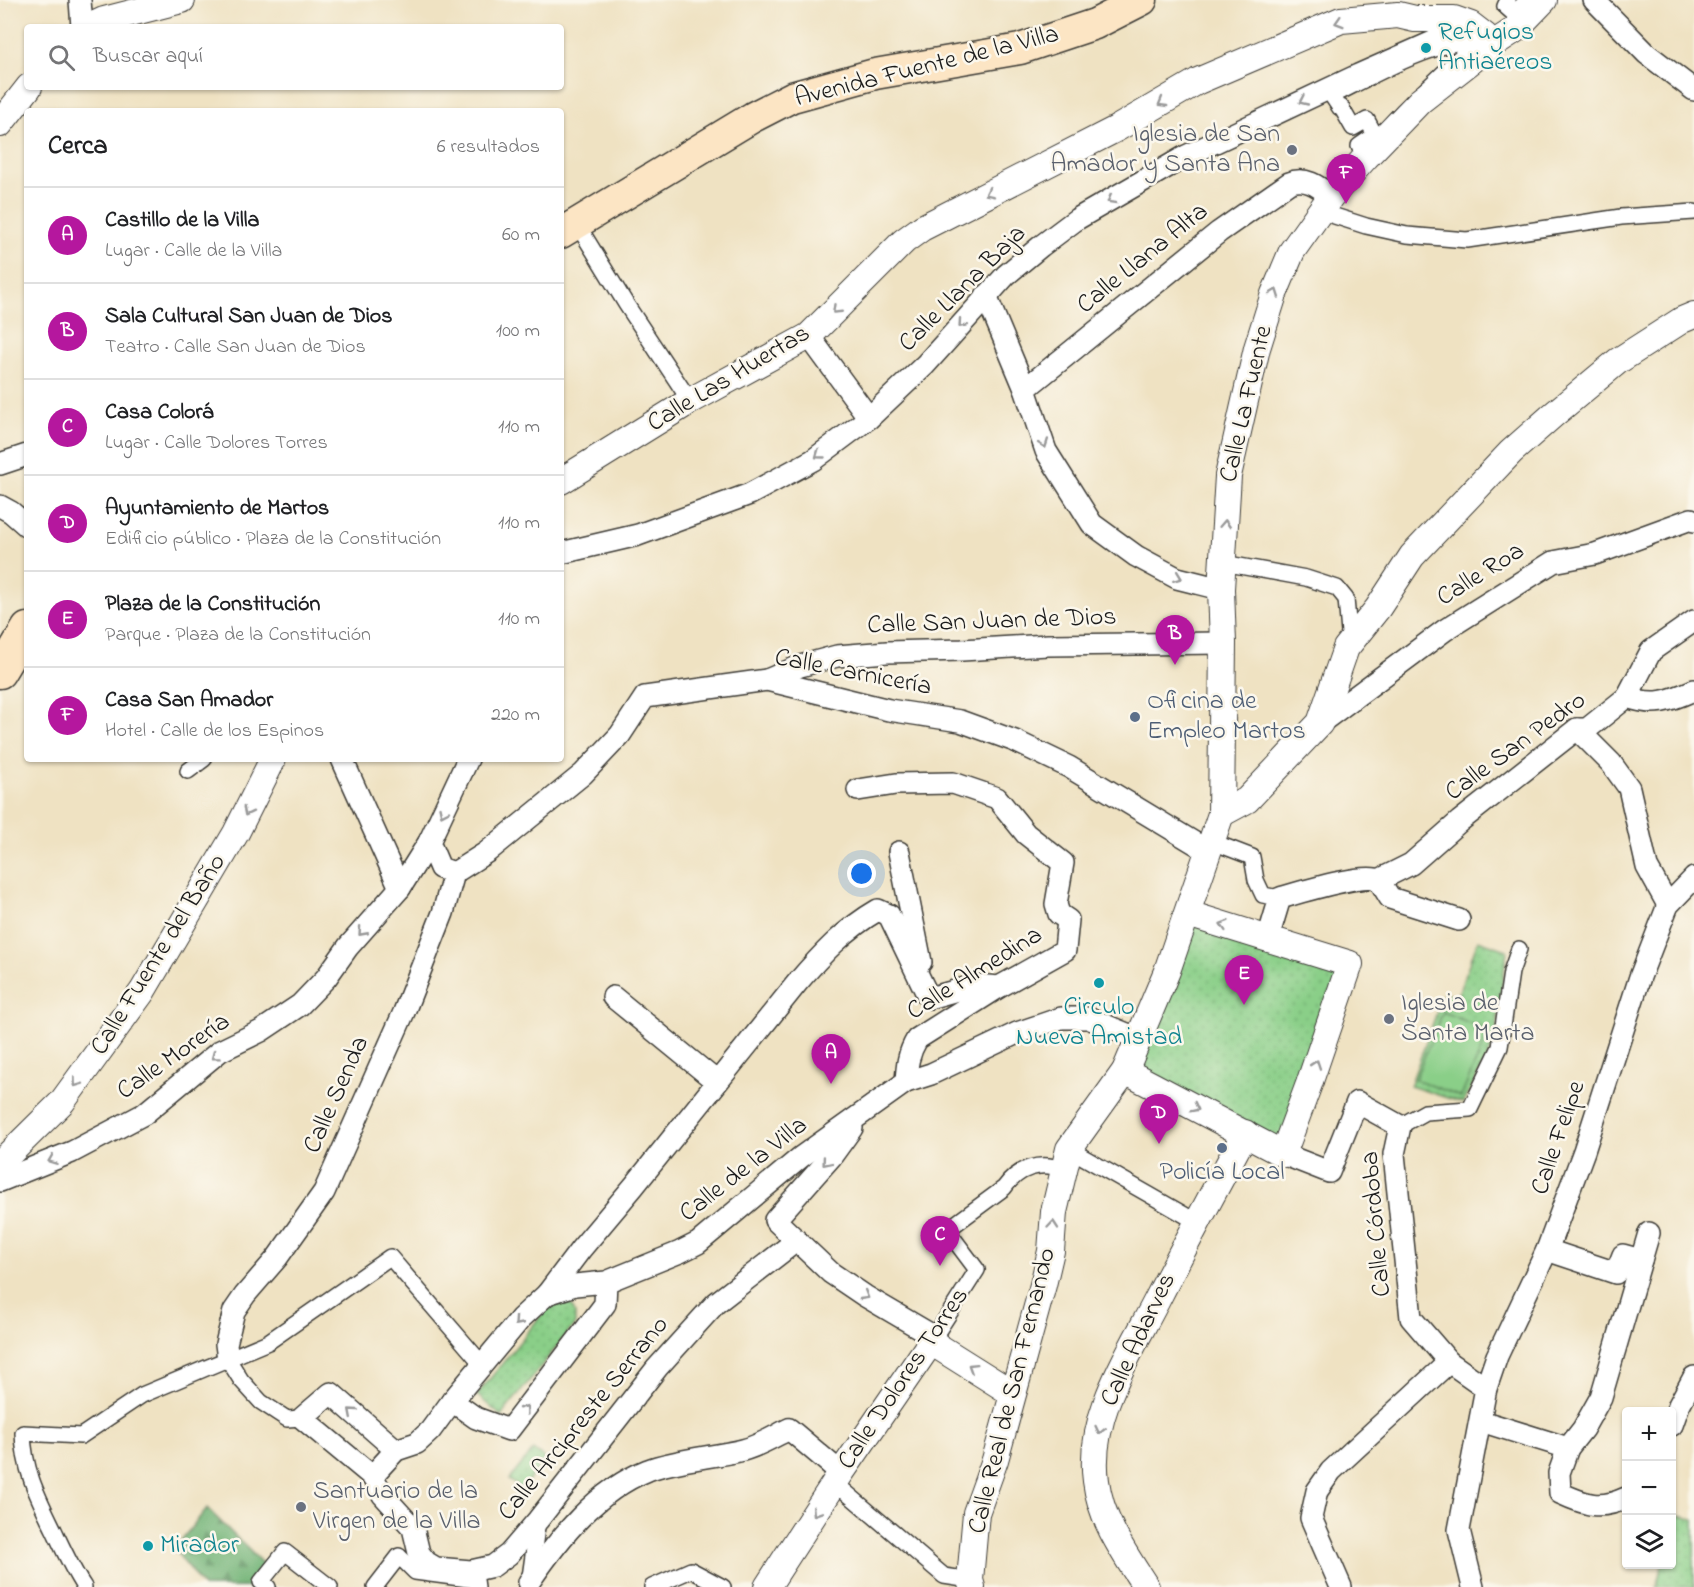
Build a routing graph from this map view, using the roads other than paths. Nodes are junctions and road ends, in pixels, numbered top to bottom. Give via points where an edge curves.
1 (80, 0) edge
2 (182, 0) edge
3 (1142, 0) edge
4 (1508, 0) edge
5 (1527, 0) edge
6 (1544, 0) edge
7 (1594, 0) edge
8 (1398, 7) edge
9 (82, 24) edge
10 (95, 24) edge
11 (1471, 25) junction
12 (1493, 44) junction
13 (27, 90) edge
14 (1694, 90) edge
15 (1332, 96) joint
16 (0, 124) edge
17 (1325, 203) junction
18 (1694, 212) edge
19 (569, 229) edge
20 (986, 296) junction
21 (1694, 315) edge
22 (809, 336) junction
23 (1025, 389) junction
24 (690, 400) junction
25 (869, 418) junction
26 (24, 457) edge
27 (0, 464) edge
28 (564, 479) edge
29 (0, 506) edge
30 (1694, 520) edge
31 (24, 523) edge
32 (569, 550) edge
33 (1223, 563) junction
34 (1221, 589) junction
35 (1694, 621) edge
36 (24, 633) edge
37 (1224, 644) junction
38 (1350, 644) junction
39 (0, 673) edge
40 (767, 680) junction
41 (1694, 690) edge
42 (1627, 697) junction
43 (1320, 723) junction
44 (1577, 729) junction
45 (200, 762) edge
46 (272, 762) edge
47 (343, 762) edge
48 (467, 762) edge
49 (188, 771) dead end
50 (858, 790) dead end
51 (1221, 814) junction
52 (429, 842) junction
53 (1210, 846) junction
54 (899, 852) dead end
55 (454, 873) junction
56 (1694, 878) edge
57 (1379, 880) junction
58 (400, 888) junction
59 (1280, 898) junction
60 (1668, 905) junction
61 (1188, 914) junction
62 (1459, 920) dead end
63 (1268, 938) junction
64 (1519, 948) dead end
65 (999, 987) junction
66 (612, 997) dead end
67 (929, 998) junction
68 (1139, 1039) junction
69 (1125, 1071) junction
70 (717, 1082) junction
71 (906, 1082) junction
72 (861, 1115) junction
73 (1400, 1126) junction
74 (1245, 1133) junction
75 (1283, 1154) junction
76 (1067, 1160) junction
77 (0, 1163) edge
78 (0, 1180) edge
79 (1197, 1222) junction
80 (1649, 1233) dead end
81 (796, 1241) junction
82 (1547, 1250) junction
83 (1641, 1260) junction
84 (606, 1282) junction
85 (547, 1294) junction
86 (933, 1339) junction
87 (228, 1359) junction
88 (1449, 1362) junction
89 (482, 1364) junction
90 (1694, 1377) edge
91 (1486, 1388) junction
92 (1012, 1393) junction
93 (452, 1401) junction
94 (1676, 1411) edge
95 (302, 1418) junction
96 (1481, 1421) junction
97 (1569, 1448) junction
98 (396, 1450) junction
99 (372, 1476) junction
100 (838, 1478) junction
101 (1622, 1499) edge
102 (538, 1520) junction
103 (971, 1584) edge
104 (529, 1585) edge
105 (84, 1587) edge
106 (268, 1587) edge
107 (330, 1587) edge
108 (375, 1587) edge
109 (477, 1587) edge
110 (652, 1587) edge
111 (723, 1587) edge
112 (767, 1587) edge
113 (1146, 1587) edge
114 (1341, 1587) edge
115 (1473, 1587) edge

1 - 9 street
2 - 10 street
3 - 19 main road, Avenida Fuente de la Villa via 1095,24 1020,49 875,74 792,97
4 - 5 street via 1505,6 1514,14
6 - 12 street, Calle La Fuente via 1516,29
7 - 14 street via 1647,54
8 - 11 street, Calle Las Huertas via 1415,19 1454,19
8 -> 22 street, Calle Las Huertas via 1341,20 1198,81 1105,135 948,213 904,241
11 - 12 street, Calle Las Huertas
11 -> 20 street, Calle Llana Baja via 1186,156 1077,219 1006,275
12 - 17 street, Calle La Fuente via 1420,101
13 - 16 street
15 - 15 street via 1447,44 1471,44 1363,155 1359,146 1375,135 1367,120 1353,128
17 - 18 street via 1366,226 1407,235 1467,240
17 - 23 street, Calle Llana Alta via 1320,187 1302,179 1289,183 1218,232
33 -> 17 street, Calle La Fuente via 1228,476 1257,348 1292,251
19 - 24 street via 626,304
20 - 23 street
20 -> 25 street, Calle Llana Baja via 926,365
21 - 38 street via 1618,362 1511,452 1412,556
22 - 24 street, Calle Las Huertas
22 - 25 street
23 -> 34 street via 1046,451 1092,524 1136,556 1177,578
24 - 28 street, Calle Las Huertas
25 -> 32 street, Calle Llana Baja via 813,460 750,494 638,535
26 - 27 street
29 - 31 street
30 - 43 street, Calle Roa via 1595,554 1554,562 1445,630
33 - 34 street, Calle La Fuente
33 - 38 street via 1306,578 1337,588 1346,599
34 - 37 street, Calle La Fuente
35 - 42 street via 1652,651
36 - 39 main road
37 - 40 street, Calle San Juan de Dios via 1048,645 887,652 837,656
37 - 51 street, Calle La Fuente
38 - 43 street
40 - 53 street, Calle Carnicería via 889,711 960,721 1016,741
40 - 55 street, Calle Carnicería via 645,697 620,735 583,774 487,852
41 - 42 street, Calle San Pedro via 1672,700 1644,703
42 - 44 street, Calle San Pedro via 1587,729
43 - 51 street via 1247,800
44 - 57 street, Calle San Pedro via 1411,864
44 - 60 street via 1611,763 1629,788 1647,867
45 - 49 street
46 -> 77 street, Calle Fuente del Baño via 236,833 142,992 62,1102
47 - 58 street
48 -> 52 street, Calle Morería
50 - 65 street, Calle Almedina via 896,784 953,783 997,798 1026,834 1063,863 1056,904 1059,914 1068,920 1065,951
51 - 53 street, Calle La Fuente
52 - 55 street via 440,867
52 - 58 street, Calle Morería
53 - 59 street via 1252,857 1263,895
53 - 61 street, Calle La Fuente
54 - 67 street
55 - 87 street, Calle Senda via 443,913 404,1012 324,1192 234,1311 228,1327
56 - 60 street, Calle Felipe
57 - 59 street, Calle San Pedro via 1351,880
57 - 62 street via 1390,898
58 -> 78 street, Calle Morería via 300,1005 261,1031 220,1051 144,1114 72,1152
59 - 63 street
60 - 82 street, Calle Felipe
63 -> 61 street
61 - 68 street, Calle La Fuente
75 -> 63 street via 1350,964
64 - 73 street via 1511,972 1500,1047 1470,1109 1425,1112
65 - 67 street via 976,985
65 - 71 street, Calle Almedina via 917,1039 907,1061
66 - 70 street
67 - 70 street via 889,915 878,910 844,932 819,957
68 - 69 street, Calle Real de San Fernando
68 - 71 street, Calle de la Villa via 1088,1018 1061,1018
69 -> 74 street
69 - 76 street, Calle Real de San Fernando
70 - 85 street
71 - 72 street, Calle de la Villa
72 -> 81 street via 831,1157 775,1220
72 - 84 street, Calle de la Villa via 801,1157 698,1243
73 - 75 street, Calle Córdoba via 1357,1102 1329,1172
73 - 88 street, Calle Córdoba via 1394,1154 1412,1318
74 - 75 street
74 - 79 street, Calle Adarves
76 - 79 street
76 - 86 street, Calle Dolores Torres via 1055,1166 1022,1170 947,1230 977,1270
92 -> 76 street, Calle Real de San Fernando via 1043,1285
79 -> 113 street, Calle Adarves via 1115,1383 1098,1439 1095,1478 1099,1497 1114,1538
80 - 83 street
81 -> 86 street via 831,1274
81 - 102 street, Calle Arcipreste Serrano via 716,1303 657,1368
82 - 83 street via 1616,1273 1623,1255
82 - 91 street, Calle Felipe
83 - 97 street via 1601,1397
84 - 85 street, Calle de la Villa via 575,1285
93 -> 84 street via 476,1418 509,1430 605,1304
85 -> 89 street, Calle de la Villa
92 -> 86 street
86 - 100 street, Calle Dolores Torres
87 - 89 street via 268,1341 390,1257
87 - 95 street via 261,1402 288,1419
87 - 105 street via 142,1395 81,1436 23,1433 31,1482
88 - 91 street, Calle Córdoba
88 - 114 street via 1331,1471 1317,1491 1311,1518
89 - 93 street, Calle de la Villa
90 - 94 street
91 - 96 street, Calle Felipe
92 - 103 street, Calle Real de San Fernando via 976,1513
93 - 98 street, Calle de la Villa via 417,1443
98 -> 95 street via 331,1394
95 - 99 street
96 - 97 street
96 - 115 street, Calle Felipe via 1459,1530
97 - 101 street via 1559,1473 1560,1493 1602,1506
98 - 99 street, Calle de la Villa
99 - 102 street, Calle Arcipreste Serrano via 383,1495 413,1528 419,1553 436,1568 471,1571 493,1566 509,1554
100 - 103 street via 944,1576
100 - 104 street via 789,1429 746,1449 651,1469 611,1490 584,1514 561,1538
100 -> 112 street, Calle Dolores Torres
102 - 104 street
106 - 107 street via 261,1582 285,1552
108 - 109 street via 399,1556 415,1572 476,1580
110 - 111 street via 691,1570

